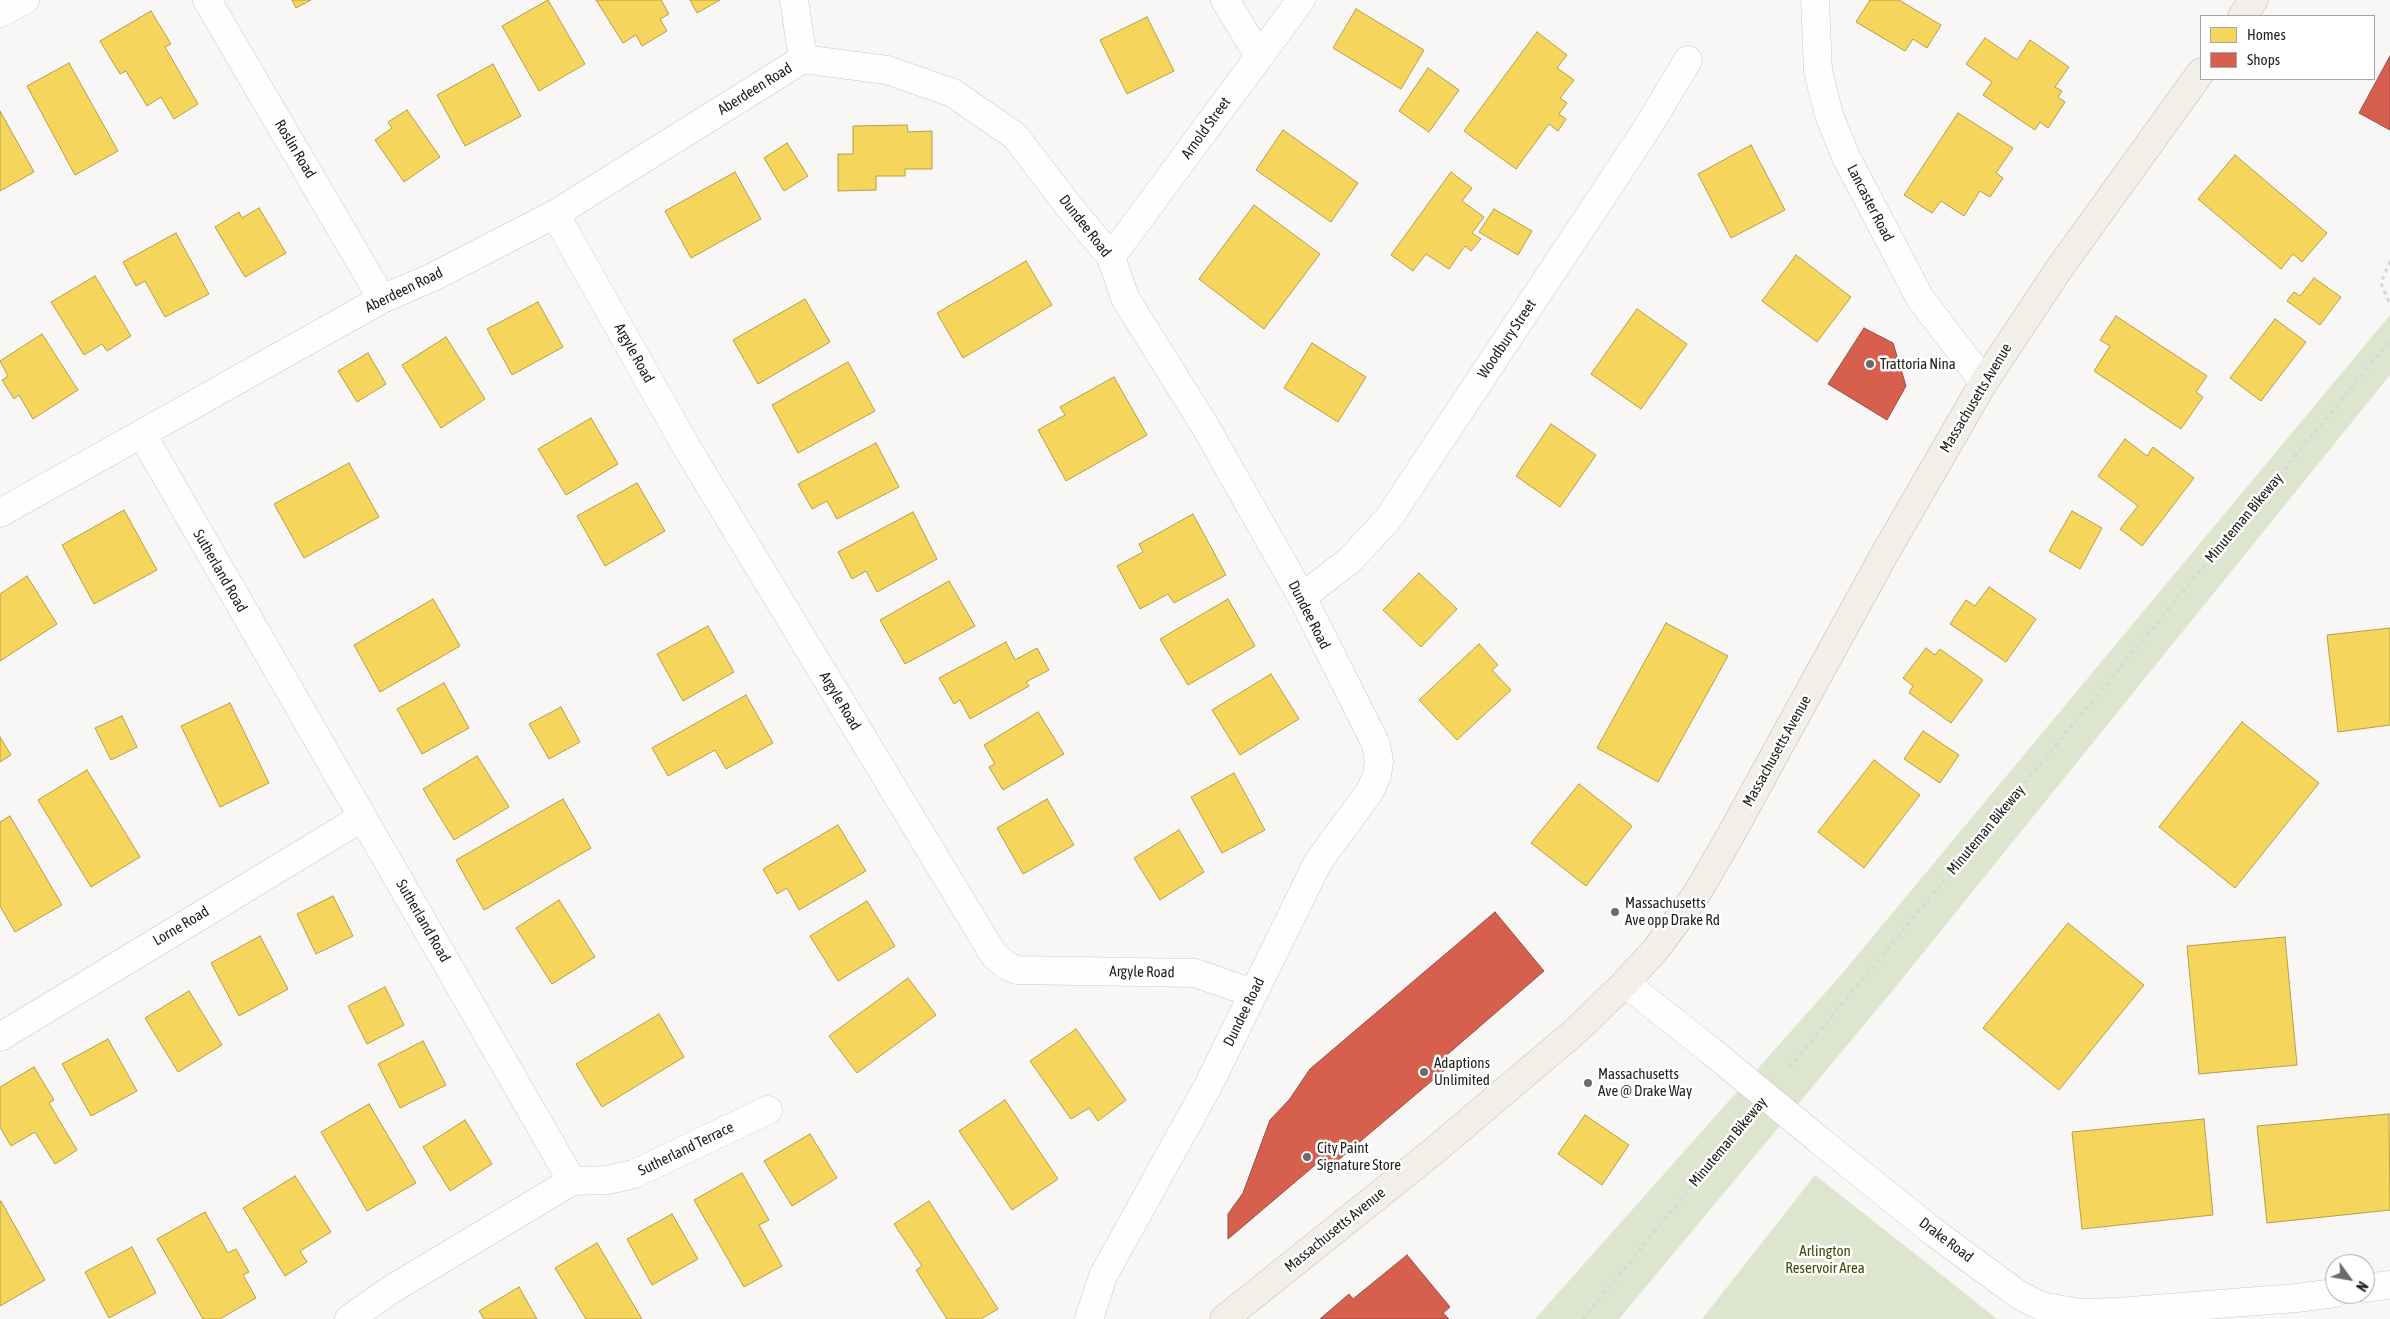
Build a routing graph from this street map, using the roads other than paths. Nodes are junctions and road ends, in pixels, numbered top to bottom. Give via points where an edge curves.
1 (25, 0) edge
2 (206, 0) edge
3 (794, 0) edge
4 (1225, 0) edge
5 (1301, 0) edge
6 (1815, 0) edge
7 (2254, 0) edge
8 (0, 13) edge
9 (2243, 15) edge
10 (1259, 56) junction
11 (803, 59) junction
12 (1688, 60) dead end
13 (2200, 73) edge
14 (555, 214) junction
15 (1111, 257) junction
16 (382, 299) junction
17 (1984, 382) junction
18 (142, 434) junction
19 (0, 513) edge
20 (1302, 598) junction
21 (363, 817) junction
22 (1625, 983) junction
23 (1253, 993) junction
24 (0, 1037) edge
25 (768, 1110) dead end
26 (572, 1181) junction
27 (2390, 1285) edge
28 (2375, 1287) edge
29 (2325, 1294) edge
30 (349, 1319) edge
31 (1089, 1319) edge
32 (1224, 1319) edge

1 - 8 street
2 - 16 street, Roslin Road
3 - 11 street
4 - 10 street
5 - 10 street, Arnold Street
6 - 17 street, Lancaster Road via 1818,71 1840,143 1920,298
7 - 9 main road
10 - 15 street, Arnold Street
11 - 14 street, Aberdeen Road
11 - 15 street, Dundee Road via 887,70 953,94 1015,136
12 - 20 street, Woodbury Street via 1646,130 1388,518 1350,560
13 - 17 main road, Massachusetts Avenue via 2059,269
14 - 16 street, Aberdeen Road via 433,277
14 - 23 street, Argyle Road via 687,448 994,956 1017,970 1195,973
15 - 20 street, Dundee Road via 1125,298 1204,426
16 - 18 street, Aberdeen Road
17 - 22 main road, Massachusetts Avenue via 1884,555 1696,896 1656,949
18 - 19 street, Aberdeen Road
18 - 21 street, Sutherland Road
20 - 23 street, Dundee Road via 1370,730 1376,744 1378,768 1370,791 1318,862
21 - 24 street, Lorne Road
21 - 26 street, Sutherland Road
22 - 29 street, Drake Road, bridge via 1931,1230 2019,1295 2041,1306 2079,1313 2118,1312
22 - 32 main road, Massachusetts Avenue via 1578,1029 1435,1150
23 - 31 street, Dundee Road via 1208,1086 1103,1276
25 - 26 street, Sutherland Terrace via 634,1174 608,1180
26 - 30 street via 392,1289
27 - 28 street

